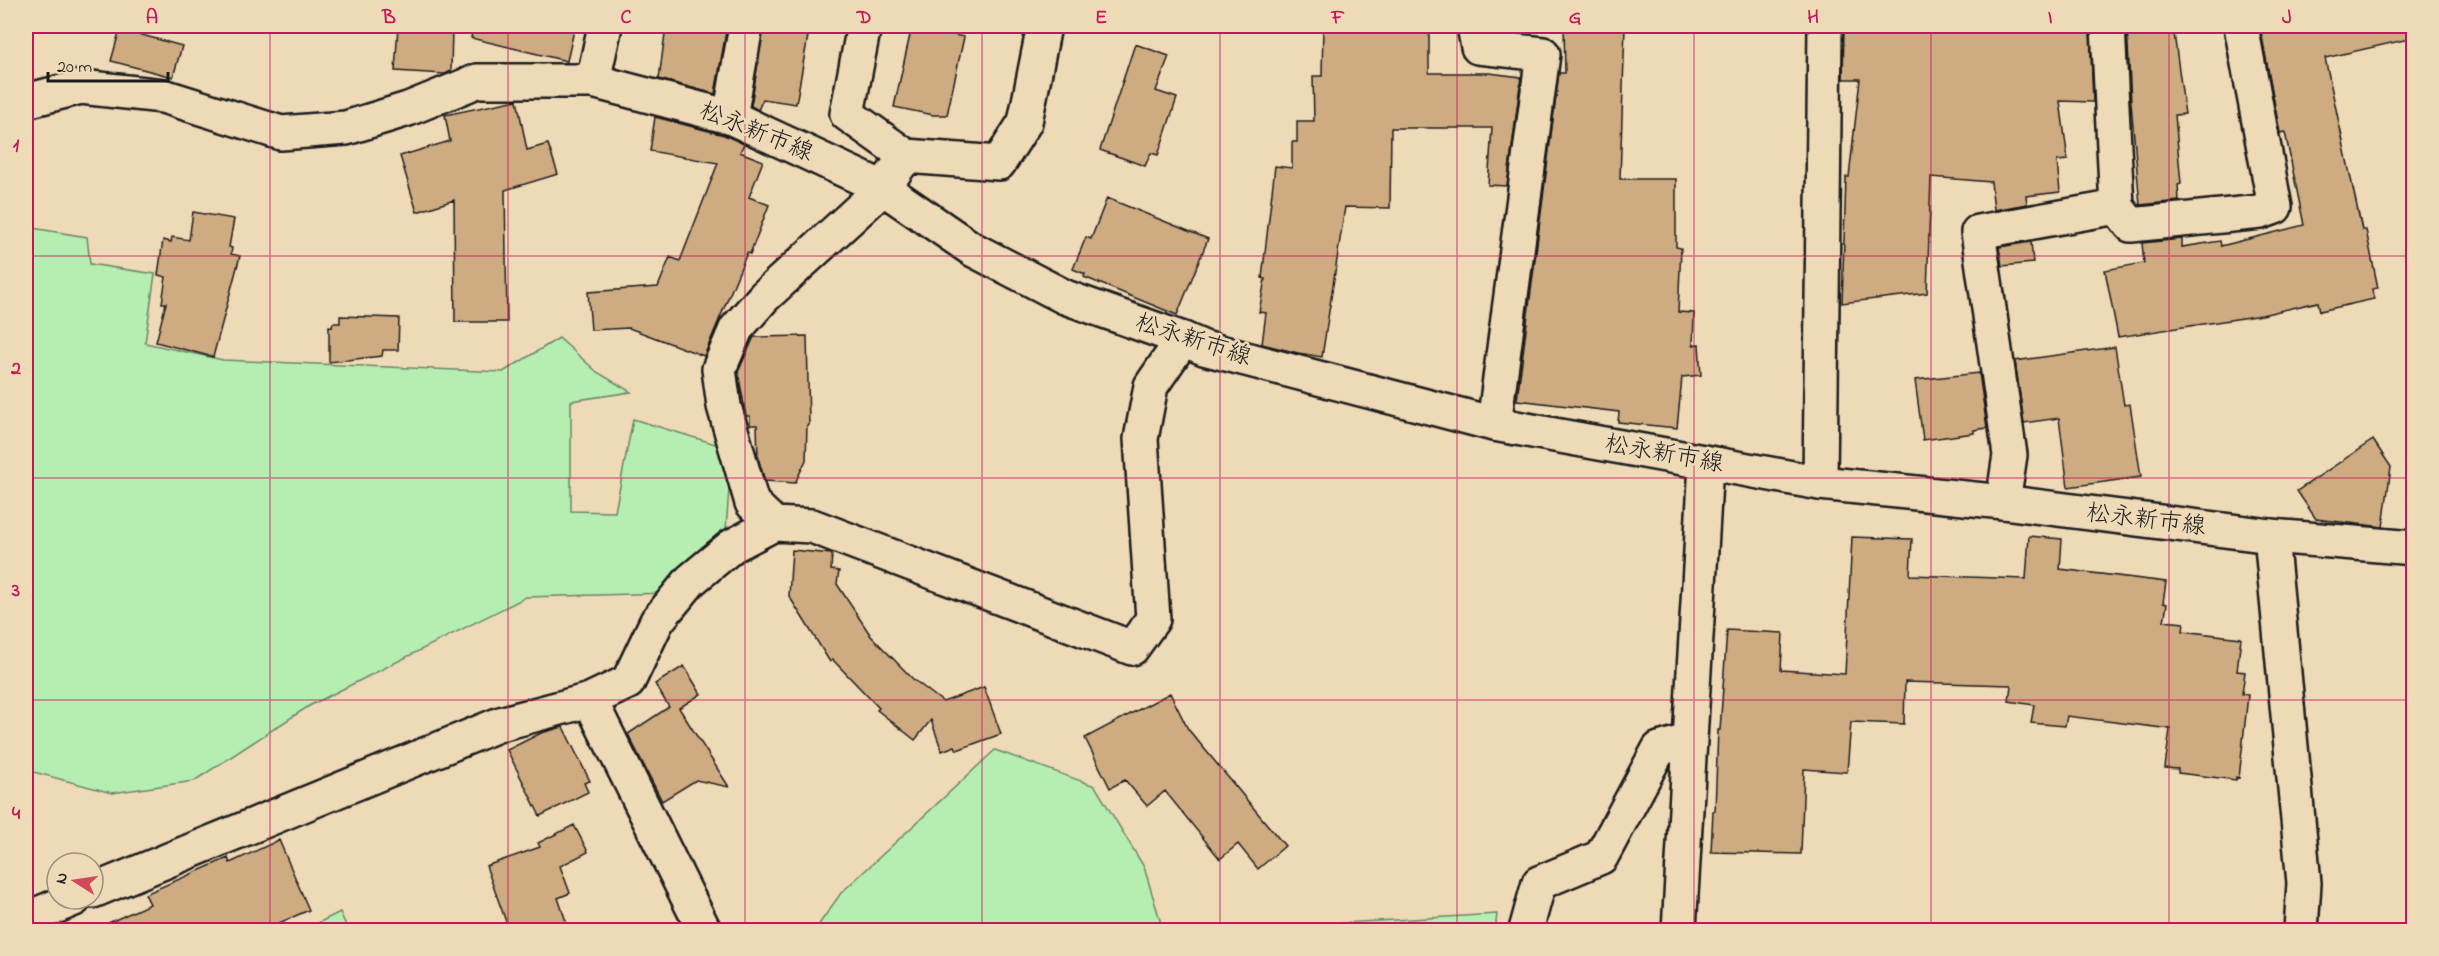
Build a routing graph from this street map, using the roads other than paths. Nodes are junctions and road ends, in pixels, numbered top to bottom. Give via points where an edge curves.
1 (605, 26) edge
2 (746, 26) edge
3 (864, 26) edge
4 (1044, 26) edge
5 (1474, 26) edge
6 (1824, 26) edge
7 (2108, 26) edge
8 (2241, 26) edge
9 (593, 81) junction
10 (26, 101) edge
11 (730, 117) junction
12 (906, 156) junction
13 (883, 188) junction
14 (2117, 207) junction
15 (1183, 339) junction
16 (1494, 424) junction
17 (1706, 464) junction
18 (1820, 483) junction
19 (2003, 502) junction
20 (774, 524) junction
21 (2271, 536) junction
22 (2414, 548) edge
23 (590, 700) junction
24 (1690, 741) junction
25 (105, 886) edge
26 (45, 911) edge
27 (26, 919) edge
28 (704, 930) edge
29 (1526, 930) edge
30 (1679, 930) edge
31 (2301, 930) edge

1 - 9 street
2 - 11 street
3 - 12 street via 848,114
4 - 12 street via 1026,122 999,163
5 - 16 street via 1478,46 1543,54
6 - 18 street
7 - 14 street
8 - 14 street via 2276,207 2261,212 2131,225
9 - 10 street, 松永新市線 via 477,81 408,109 345,128 281,133 163,96 81,87
9 - 11 street, 松永新市線
11 - 13 street, 松永新市線
12 - 13 street
13 - 15 street, 松永新市線 via 972,249 1065,297
13 - 20 street via 764,297 736,329 719,369 724,406 752,503
14 - 19 street via 1978,232 2010,455
15 - 16 street, 松永新市線 via 1204,348
15 - 20 street via 1151,386 1141,439 1153,619 1132,648 812,526
16 - 17 street, 松永新市線
17 - 18 street, 松永新市線
17 - 24 street
18 - 19 street, 松永新市線
19 - 21 street, 松永新市線
20 - 23 street via 732,546 691,580 657,621 628,682
21 - 22 street, 松永新市線
21 - 31 street via 2304,883
23 - 25 street via 500,724
23 - 28 street
24 - 29 street via 1659,748 1601,857 1539,883
24 - 30 street
26 - 27 street

